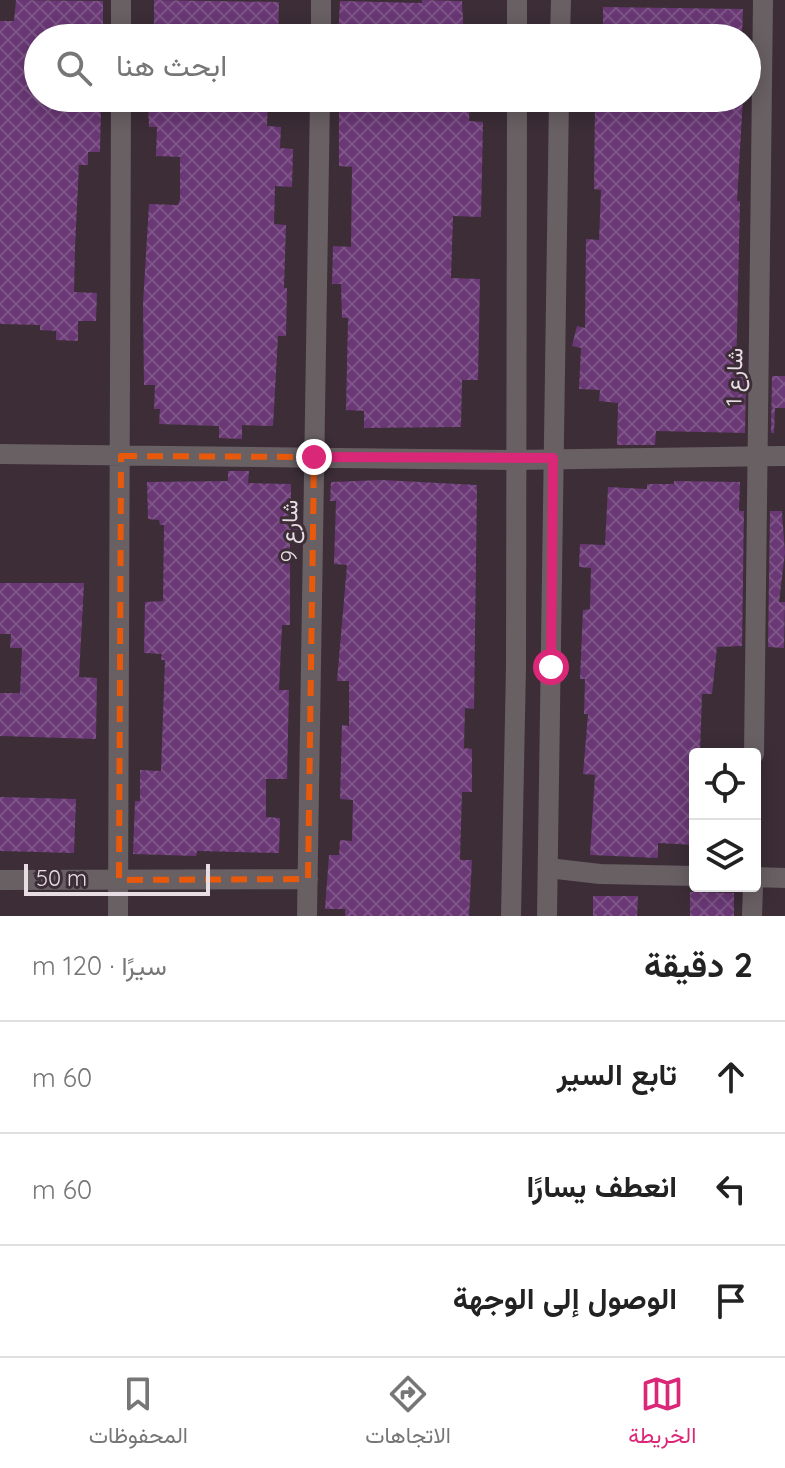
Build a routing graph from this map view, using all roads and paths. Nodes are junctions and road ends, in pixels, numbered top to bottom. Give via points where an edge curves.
1 (121, 0) edge
2 (321, 0) edge
3 (517, 0) edge
4 (561, 0) edge
5 (763, 0) edge
6 (121, 24) edge
7 (321, 24) edge
8 (517, 24) edge
9 (560, 24) edge
10 (121, 112) edge
11 (320, 112) edge
12 (517, 112) edge
13 (559, 112) edge
14 (0, 454) edge
15 (757, 455) junction
16 (121, 456) junction
17 (785, 456) edge
18 (314, 457) junction
19 (553, 458) junction
20 (514, 460) junction
21 (754, 748) edge
22 (548, 868) junction
23 (689, 876) edge
24 (761, 877) edge
25 (785, 878) edge
26 (308, 879) junction
27 (0, 880) edge
28 (119, 880) junction
29 (753, 892) edge
30 (118, 916) edge
31 (307, 916) edge
32 (511, 916) edge
33 (547, 916) edge
34 (752, 916) edge

1 - 6 street
2 - 7 street
3 - 8 street
4 - 9 street
5 - 15 street, شارع 1
10 - 16 street
11 - 18 street, شارع 9
12 - 20 street
13 - 19 street
14 - 16 street
15 - 17 street
15 - 19 street
15 - 21 street, شارع 1
16 - 18 street
16 - 28 street
18 - 20 street
18 - 26 street, شارع 9
19 - 20 street
19 - 22 street
20 - 32 street
22 - 23 street
22 - 33 street
24 - 25 street
26 - 28 street
26 - 31 street, شارع 9
27 - 28 street
28 - 30 street
29 - 34 street

